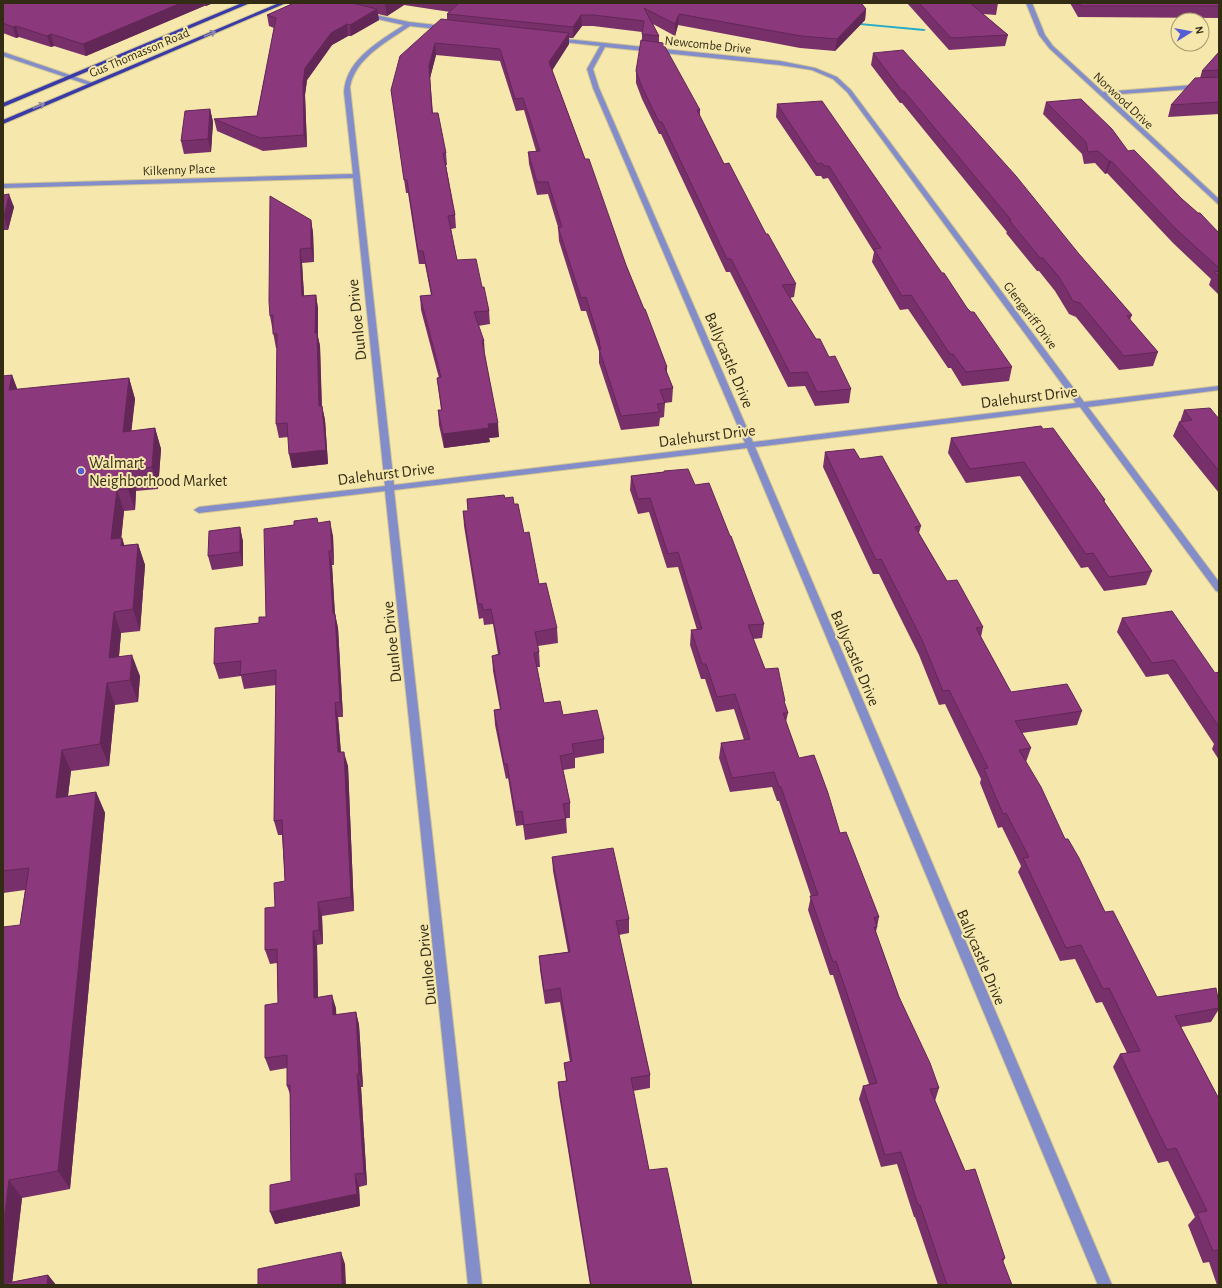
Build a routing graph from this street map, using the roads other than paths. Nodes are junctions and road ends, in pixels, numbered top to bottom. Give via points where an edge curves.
1 (247, 3) edge
2 (283, 3) edge
3 (1029, 3) edge
4 (362, 14) edge
5 (409, 24) junction
6 (454, 29) edge
7 (548, 39) edge
8 (603, 45) junction
9 (3, 54) edge
10 (813, 69) joint
11 (70, 77) junction
12 (91, 84) junction
13 (1219, 85) edge
14 (1102, 94) junction
15 (3, 105) edge
16 (3, 122) edge
17 (355, 176) junction
18 (3, 186) edge
19 (1219, 203) edge
20 (1219, 388) edge
21 (1083, 404) junction
22 (750, 445) junction
23 (390, 488) junction
24 (199, 510) dead end
25 (1219, 589) edge
26 (475, 1285) edge
27 (1105, 1285) edge

1 - 11 main road, Gus Thomasson Road
12 -> 2 main road, Gus Thomasson Road
3 - 14 street, Norwood Drive via 1045,40
4 - 5 street
5 - 6 street
5 - 17 street, Dunloe Drive via 364,59 349,78 347,92
7 - 8 street, Newcombe Drive
8 - 10 street, Newcombe Drive via 780,63
8 - 22 street, Ballycastle Drive via 590,69 596,88
9 - 11 street
10 - 21 street, Glengariff Drive via 835,78 849,91
11 - 12 street
11 - 15 main road, Gus Thomasson Road
16 -> 12 main road, Gus Thomasson Road
13 - 14 street
14 - 19 street, Norwood Drive
17 - 18 street, Kilkenny Place
17 - 23 street, Dunloe Drive
20 - 21 street, Dalehurst Drive
21 - 22 street, Dalehurst Drive
21 - 25 street, Glengariff Drive
22 - 23 street, Dalehurst Drive
22 - 27 street, Ballycastle Drive
23 - 24 street, Dalehurst Drive
23 - 26 street, Dunloe Drive

